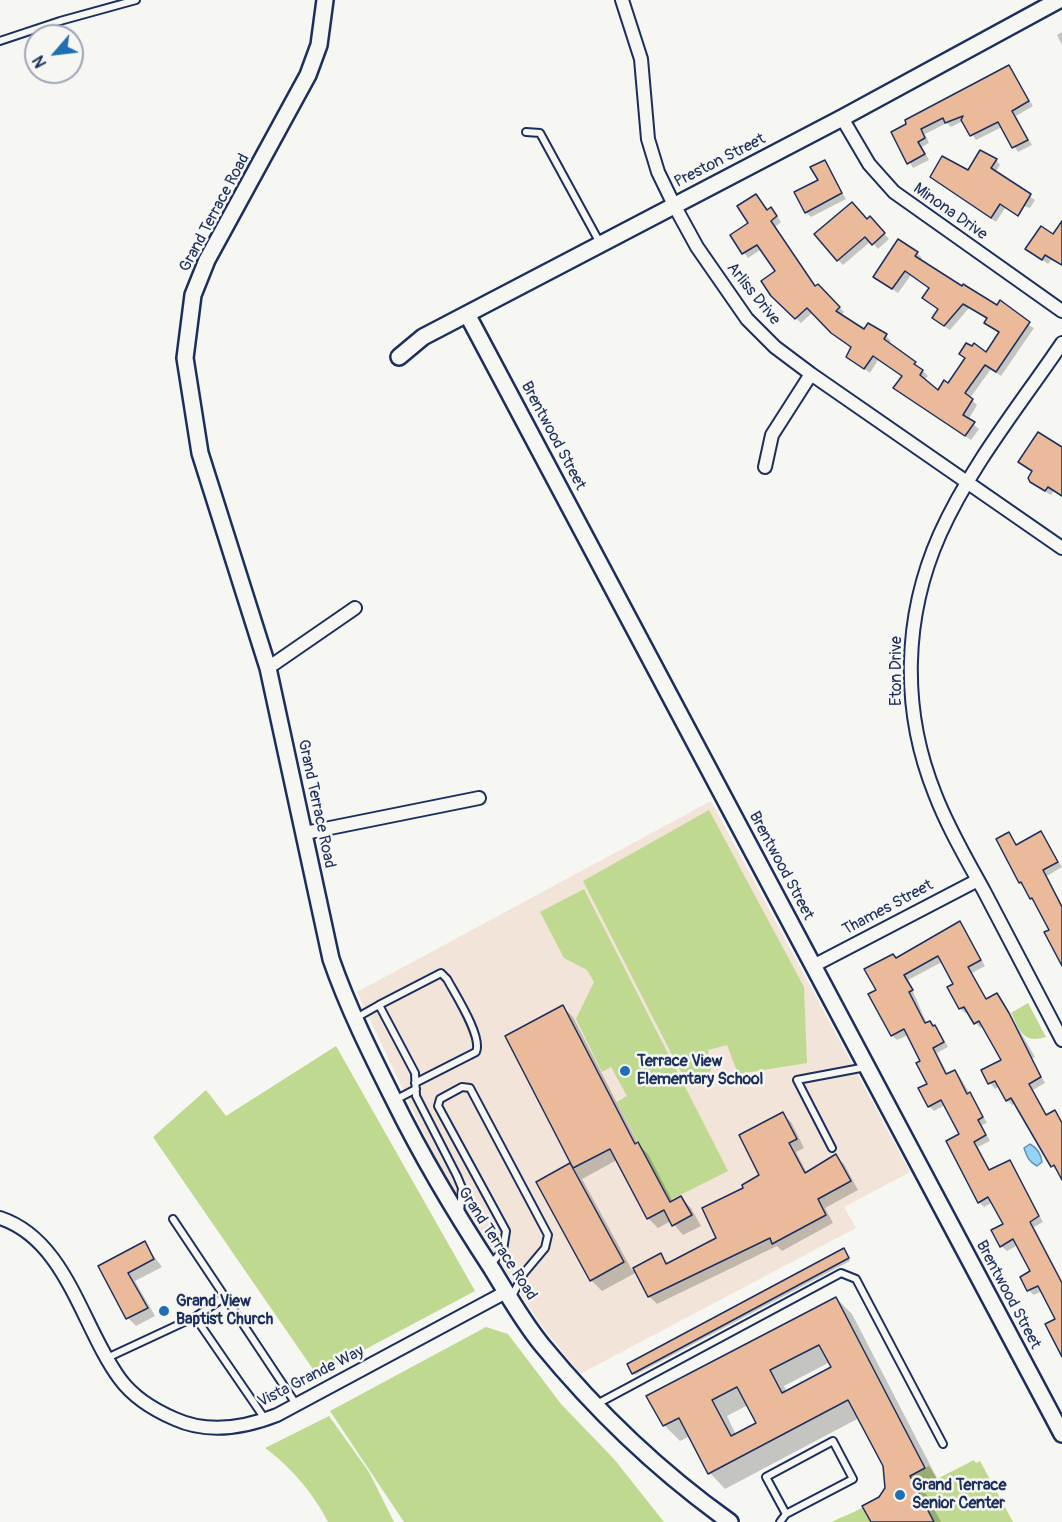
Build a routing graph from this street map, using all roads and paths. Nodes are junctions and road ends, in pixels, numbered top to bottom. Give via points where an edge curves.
1 (136, 0) edge
2 (325, 0) edge
3 (622, 0) edge
4 (1059, 0) edge
5 (0, 41) edge
6 (842, 118) junction
7 (526, 132) dead end
8 (674, 205) junction
9 (601, 244) junction
10 (1062, 311) edge
11 (467, 314) junction
12 (1062, 343) edge
13 (399, 357) dead end
14 (811, 374) junction
15 (765, 467) dead end
16 (967, 483) junction
17 (1062, 548) edge
18 (355, 608) dead end
19 (268, 668) junction
20 (479, 798) dead end
21 (305, 833) junction
22 (978, 880) junction
23 (813, 966) junction
24 (379, 1005) junction
25 (355, 1019) junction
26 (1062, 1040) edge
27 (867, 1067) junction
28 (415, 1086) junction
29 (394, 1100) junction
30 (832, 1148) dead end
31 (0, 1218) edge
32 (173, 1219) dead end
33 (460, 1220) junction
34 (489, 1265) junction
35 (508, 1295) junction
36 (225, 1297) junction
37 (195, 1317) junction
38 (107, 1358) junction
39 (297, 1405) junction
40 (595, 1405) junction
41 (266, 1420) junction
42 (1062, 1434) edge
43 (943, 1444) dead end
44 (786, 1514) junction
45 (730, 1522) edge
46 (780, 1522) edge

1 - 5 lane
2 - 19 street, Grand Terrace Road via 319,45 308,75 207,261 193,295 187,328 189,398 200,453
3 - 8 street, Arliss Drive via 641,60 648,139
4 - 6 street, Preston Street
6 - 8 street, Preston Street
6 - 10 street, Minona Drive via 869,164 894,192
7 - 9 lane via 540,133
8 - 9 street, Preston Street
8 - 14 street, Arliss Drive via 697,247 747,319
9 - 11 street, Preston Street
11 - 13 street, Preston Street via 423,338
11 - 23 street, Brentwood Street
12 - 16 street, Eton Drive
14 - 15 street via 772,435
14 - 16 street, Arliss Drive
16 - 17 street, Arliss Drive
16 - 22 street, Eton Drive via 940,533 922,582 910,684 917,735 929,779
18 - 19 street
19 - 21 street, Grand Terrace Road
20 - 21 street
21 - 25 street, Grand Terrace Road via 332,959
22 - 23 street, Thames Street
22 - 26 street, Eton Drive
23 - 27 street, Brentwood Street
24 - 25 lane
24 - 28 lane via 415,1073
24 - 28 lane via 441,973 477,1036 476,1052
25 - 29 street, Grand Terrace Road
27 - 30 lane via 797,1080
27 - 42 street, Brentwood Street
28 - 29 lane
28 - 33 lane via 416,1096 460,1182
29 - 33 street, Grand Terrace Road
31 - 38 street, Vista Grande Way via 32,1234 48,1253
32 - 36 lane
33 - 34 street, Grand Terrace Road
34 - 35 street, Grand Terrace Road
34 - 35 lane via 503,1250 506,1231 438,1106 440,1099 462,1087 470,1088 548,1234 545,1248
35 - 39 street, Vista Grande Way
35 - 40 street, Grand Terrace Road via 540,1343
36 - 37 lane
36 - 39 lane
37 - 38 lane
37 - 41 lane
38 - 41 street, Vista Grande Way via 138,1398 183,1423 210,1428
39 - 41 street, Vista Grande Way
40 - 43 lane via 841,1273 856,1280
40 - 45 street, Grand Terrace Road via 668,1474
44 - 44 lane via 853,1479 833,1441 766,1477
44 - 46 lane

